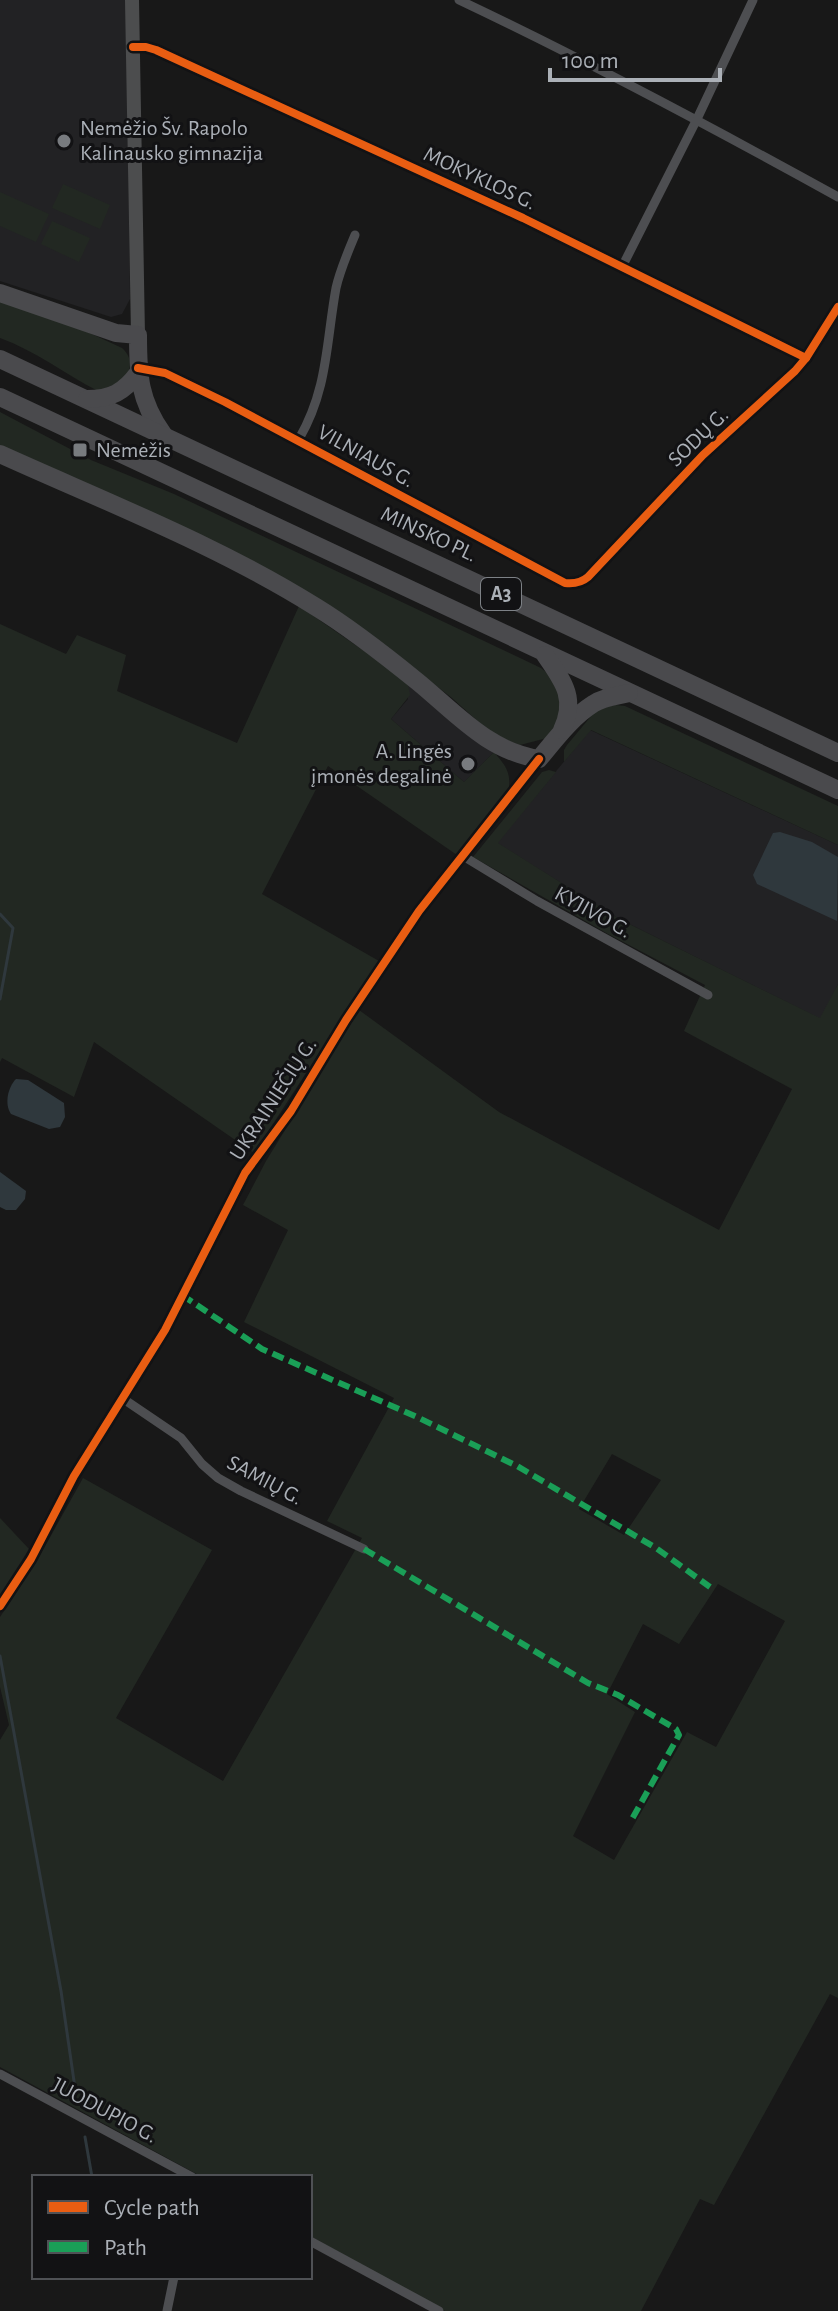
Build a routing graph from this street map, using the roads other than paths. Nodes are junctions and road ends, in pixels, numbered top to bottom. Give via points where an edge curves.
1 (132, 0) edge
2 (459, 0) edge
3 (753, 0) edge
4 (133, 47) junction
5 (697, 119) junction
6 (838, 197) edge
7 (355, 235) dead end
8 (622, 267) junction
9 (0, 293) edge
10 (838, 307) edge
11 (138, 335) junction
12 (806, 358) junction
13 (0, 359) edge
14 (138, 370) junction
15 (0, 397) edge
16 (86, 399) junction
17 (165, 436) junction
18 (299, 439) junction
19 (0, 454) edge
20 (573, 584) joint
21 (542, 652) junction
22 (629, 693) junction
23 (558, 736) junction
24 (838, 753) edge
25 (539, 759) junction
26 (838, 790) edge
27 (463, 856) junction
28 (708, 995) dead end
29 (122, 1398) junction
30 (364, 1549) dead end
31 (0, 1606) edge
32 (0, 2074) edge
33 (188, 2175) edge
34 (312, 2242) edge
35 (174, 2279) edge
36 (167, 2311) edge
37 (439, 2311) edge

1 - 4 main road
2 - 5 street
3 - 5 street
4 - 8 street, MOKYKLOS G. via 156,50
4 - 11 main road
5 - 6 street
5 - 8 street
7 - 18 street, VILNIAUS G. via 336,287 317,400
8 - 12 street, MOKYKLOS G.
9 - 11 highway
10 - 12 street, SODŲ G.
11 - 14 highway
12 - 20 street, SODŲ G. via 703,455 588,577
13 - 16 highway, MINSKO PL. / A3
14 - 16 highway via 115,395
14 - 17 highway via 146,407
14 - 18 street, VILNIAUS G. via 165,373
15 - 21 highway, A3
16 - 17 highway, MINSKO PL. / A3
17 - 24 highway, MINSKO PL. / A3
18 - 20 street, VILNIAUS G.
19 - 25 highway via 285,588 359,636 488,740 513,754
21 - 22 highway, A3
21 - 23 highway via 568,693 569,711
22 - 23 highway via 592,704
22 - 26 highway, A3
23 - 25 highway
25 - 27 street, UKRAINIEČIŲ G.
27 - 28 street, KYJIVO G.
27 - 29 street, UKRAINIEČIŲ G. via 419,911 291,1111 245,1173 165,1330
29 - 30 street, SAMIŲ G. via 181,1438 218,1478
29 - 31 street, UKRAINIEČIŲ G.
32 - 33 street, JUODUPIO G.
34 - 37 street
35 - 36 street

